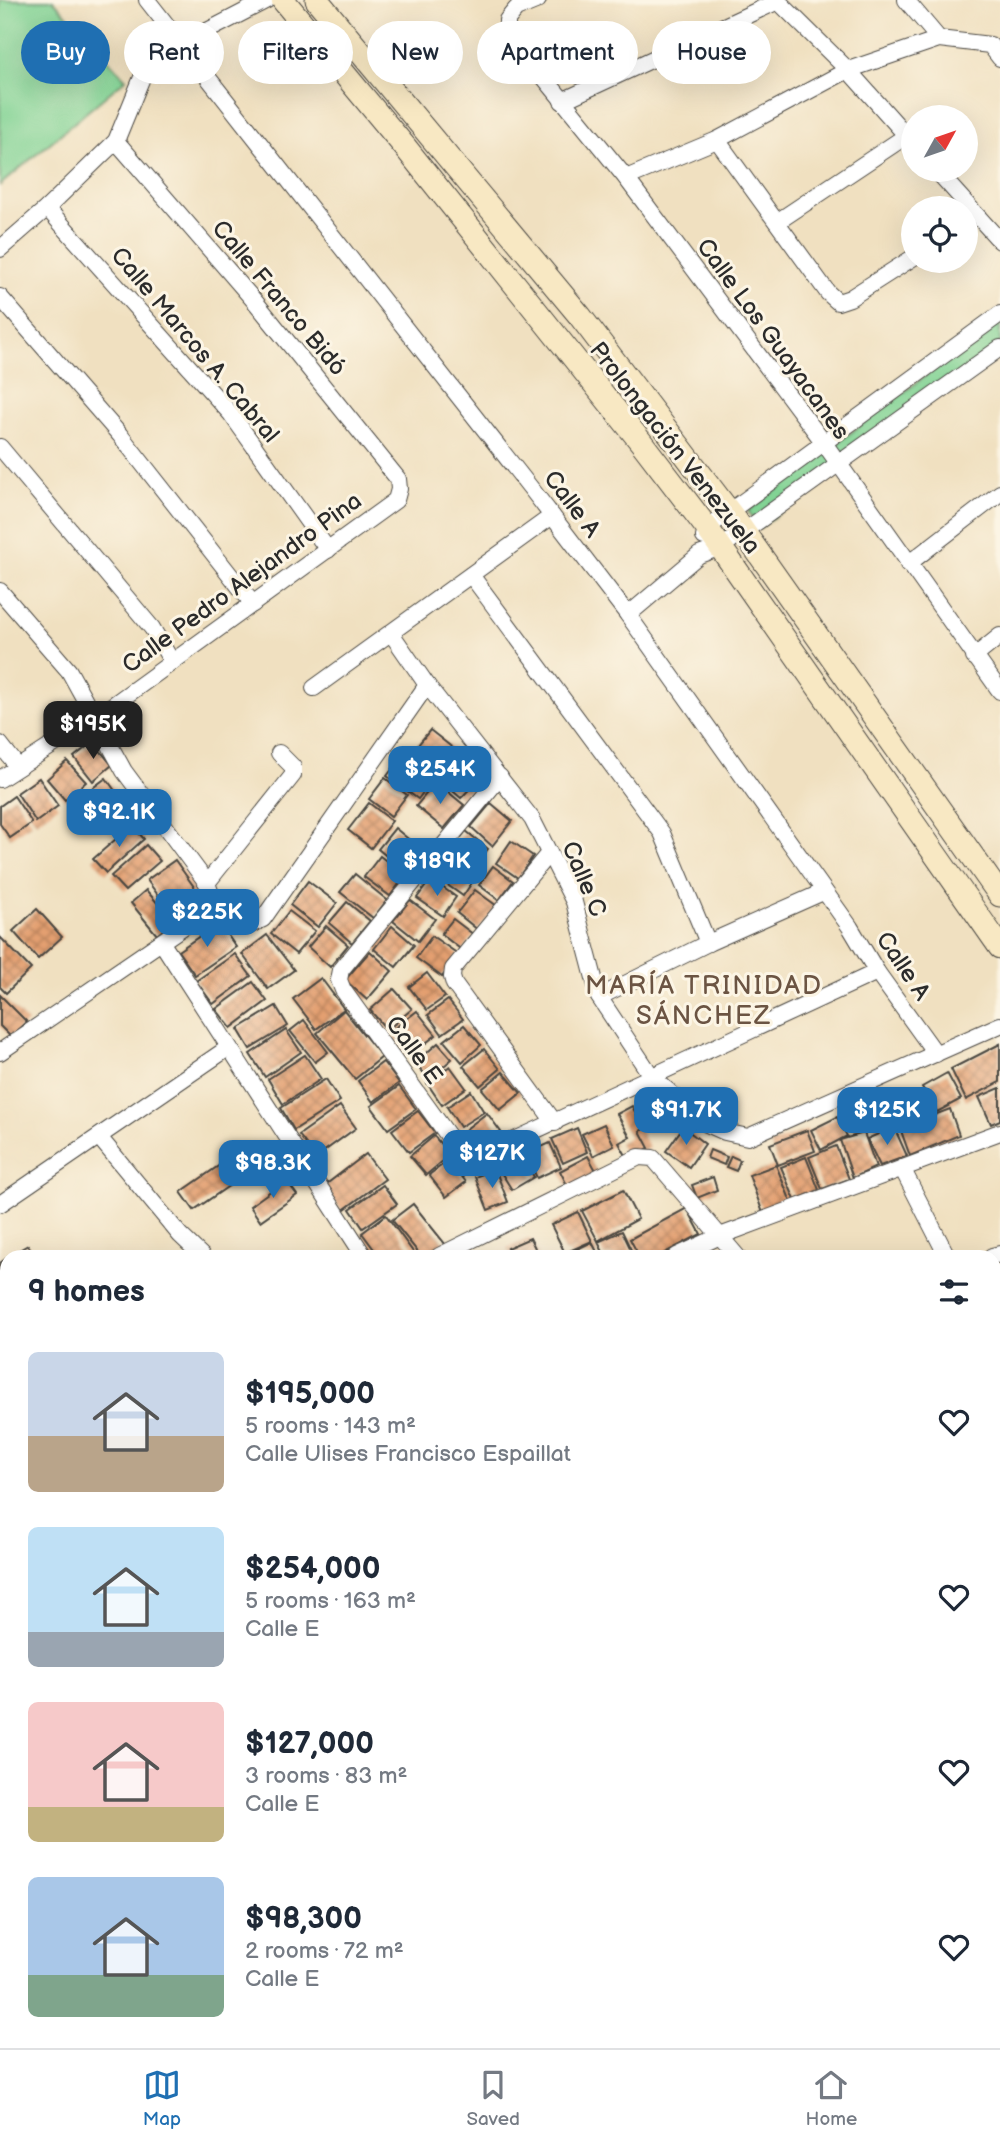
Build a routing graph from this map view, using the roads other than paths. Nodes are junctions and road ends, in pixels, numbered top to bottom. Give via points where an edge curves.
1 (147, 0) edge
2 (267, 0) edge
3 (283, 0) edge
4 (317, 0) edge
5 (538, 0) edge
6 (906, 0) edge
7 (777, 1) edge
8 (164, 21) edge
9 (224, 22) edge
10 (939, 39) junction
11 (1000, 58) edge
12 (848, 70) junction
13 (139, 84) edge
14 (213, 84) edge
15 (562, 101) junction
16 (901, 130) edge
17 (717, 140) junction
18 (116, 141) junction
19 (901, 146) edge
20 (626, 178) junction
21 (47, 208) junction
22 (777, 222) junction
23 (978, 224) edge
24 (1000, 241) edge
25 (0, 249) edge
26 (901, 265) edge
27 (0, 297) edge
28 (1000, 314) edge
29 (1000, 348) edge
30 (824, 443) junction
31 (0, 447) edge
32 (837, 464) junction
33 (399, 489) joint
34 (1000, 493) edge
35 (729, 511) junction
36 (552, 516) junction
37 (707, 528) junction
38 (743, 532) junction
39 (328, 550) junction
40 (710, 551) junction
41 (908, 564) junction
42 (471, 575) junction
43 (0, 591) edge
44 (253, 604) junction
45 (628, 615) junction
46 (391, 633) junction
47 (1000, 636) edge
48 (974, 657) junction
49 (172, 662) junction
50 (426, 685) junction
51 (314, 688) dead end
52 (1000, 691) edge
53 (95, 718) junction
54 (0, 744) edge
55 (279, 753) dead end
56 (18, 767) junction
57 (500, 778) junction
58 (0, 779) edge
59 (549, 853) junction
60 (207, 883) junction
61 (823, 892) junction
62 (1000, 895) edge
63 (215, 905) junction
64 (162, 943) junction
65 (708, 943) junction
66 (1000, 947) edge
67 (877, 972) junction
68 (599, 997) junction
69 (1000, 1025) edge
70 (228, 1048) junction
71 (0, 1052) edge
72 (936, 1054) junction
73 (652, 1077) junction
74 (555, 1123) junction
75 (1000, 1132) edge
76 (99, 1137) junction
77 (901, 1167) junction
78 (0, 1204) edge
79 (720, 1236) junction
80 (196, 1250) edge
81 (360, 1250) edge
82 (451, 1250) edge
83 (690, 1250) edge
84 (732, 1250) edge
85 (944, 1250) edge

1 - 8 street, Calle A
2 - 9 street
3 - 37 street, Prolongación Venezuela
4 - 35 street, Prolongación Venezuela via 580,316
5 - 15 street, Calle Los Guayacanes via 516,9 507,20 507,32
6 - 10 street
7 - 12 street
7 - 15 street
10 - 11 street via 990,45
10 - 12 street
12 - 16 street
12 - 17 street
13 - 18 street
14 - 36 street, Calle A
15 - 20 street, Calle Los Guayacanes
17 - 20 street
17 - 22 street
18 - 21 street
18 - 33 street, Calle Franco Bidó via 265,314 398,479
19 - 22 street
20 - 30 street, Calle Los Guayacanes
21 - 25 street
21 - 39 street, Calle Marcos A. Cabral via 231,414
22 - 26 street via 838,302
23 - 24 street
27 - 44 street via 120,435
28 - 30 street
29 - 32 street
30 - 32 street, Calle Los Guayacanes
30 - 35 street
31 - 49 street via 152,628
32 - 38 street
32 - 41 street, Calle Los Guayacanes
33 - 39 street, Calle Pedro Alejandro Pina via 396,500
34 - 41 street
35 - 37 street
35 - 38 street, Prolongación Venezuela
36 - 42 street
36 - 45 street, Calle A
37 - 40 street, Prolongación Venezuela
38 - 40 street
38 - 62 street, Prolongación Venezuela
39 - 44 street, Calle Pedro Alejandro Pina
40 - 45 street
40 - 66 street, Prolongación Venezuela
41 - 48 street, Calle Los Guayacanes
42 - 46 street
42 - 65 street via 662,833
43 - 53 street via 69,671
44 - 49 street, Calle Pedro Alejandro Pina
45 - 61 street, Calle A
46 - 50 street, Calle C
46 - 51 street
47 - 48 street
48 - 52 street, Calle Los Guayacanes
49 - 53 street, Calle Pedro Alejandro Pina
50 - 57 street, Calle C
50 - 63 street via 263,919 248,926
53 - 56 street, Calle Pedro Alejandro Pina
53 - 60 street via 124,771
54 - 56 street
55 - 60 street via 293,767 293,775
56 - 58 street, Calle Pedro Alejandro Pina
57 - 59 street, Calle C via 532,819
57 - 74 street, Calle E via 341,970 339,980 467,1158
59 - 68 street, Calle C via 574,902
59 - 74 street via 453,969 452,977
60 - 63 street
61 - 65 street
61 - 67 street, Calle A
63 - 64 street
64 - 70 street
64 - 71 street
65 - 68 street
67 - 72 street, Calle A
67 - 73 street, Calle E
68 - 73 street, Calle C
69 - 72 street, Calle C
70 - 76 street
70 - 81 street
72 - 73 street, Calle C via 748,1137 707,1124
73 - 74 street, Calle E
75 - 77 street
76 - 78 street
76 - 80 street
77 - 79 street
77 - 85 street
79 - 82 street via 653,1158 646,1156
79 - 83 street
79 - 84 street

